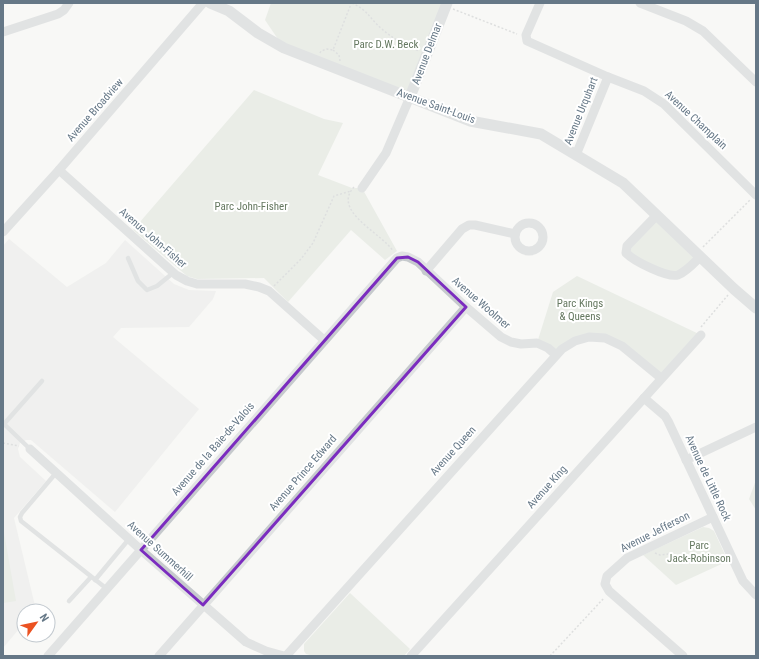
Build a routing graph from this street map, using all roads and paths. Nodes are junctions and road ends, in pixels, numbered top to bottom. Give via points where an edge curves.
1 (69, 3) edge
2 (203, 3) edge
3 (210, 3) edge
4 (352, 3) edge
5 (540, 3) edge
6 (640, 3) edge
7 (449, 5) edge
8 (3, 32) edge
9 (517, 34) dead end
10 (333, 50) junction
11 (420, 52) dead end
12 (318, 56) dead end
13 (340, 65) dead end
14 (608, 77) junction
15 (756, 82) edge
16 (410, 97) junction
17 (576, 154) junction
18 (59, 170) junction
19 (362, 188) joint
20 (351, 191) junction
21 (754, 196) edge
22 (657, 215) junction
23 (3, 232) edge
24 (515, 234) dead end
25 (700, 253) junction
26 (128, 258) dead end
27 (397, 258) junction
28 (426, 271) junction
29 (173, 273) junction
30 (269, 291) junction
31 (730, 294) dead end
32 (466, 307) junction
33 (756, 308) edge
34 (701, 331) joint
35 (324, 340) junction
36 (556, 355) junction
37 (661, 378) junction
38 (42, 381) dead end
39 (644, 398) junction
40 (756, 427) edge
41 (3, 443) edge
42 (20, 446) dead end
43 (30, 449) joint
44 (686, 460) junction
45 (56, 473) junction
46 (713, 517) junction
47 (129, 539) junction
48 (141, 550) junction
49 (652, 550) dead end
50 (726, 555) dead end
51 (93, 578) junction
52 (107, 589) junction
53 (756, 594) edge
54 (606, 595) dead end
55 (69, 600) dead end
56 (203, 605) junction
57 (48, 656) edge
58 (159, 656) edge
59 (285, 656) edge
60 (411, 656) edge
61 (550, 656) edge
62 (683, 656) edge

1 - 8 street via 58,14
2 - 18 street, Avenue Broadview
3 - 16 street, Avenue Saint-Louis via 230,12 284,48
4 - 10 path
4 - 11 path via 362,8 393,39
5 - 14 street, Avenue Champlain via 526,35 527,41
6 - 15 street via 686,21 703,31
7 - 9 path
7 - 16 street, Avenue Delmar
10 - 12 path via 321,51
10 - 13 path via 339,55
14 - 17 street, Avenue Urquhart
14 - 21 street, Avenue Champlain via 644,91 664,104
16 - 17 street, Avenue Saint-Louis via 470,121 541,134
16 - 19 street, Avenue Delmar via 386,153
17 - 22 street, Avenue Saint-Louis via 623,183
18 - 23 street, Avenue Broadview
18 - 29 street, Avenue John-Fisher
19 - 20 path via 354,187
20 - 27 path via 348,196 349,206 355,216 386,242
20 - 30 path via 334,196 313,243
21 - 25 path
22 - 25 street, Avenue Saint-Louis
22 - 25 street via 627,246 626,253 632,259 668,275 676,275 685,271
24 - 28 street via 470,225 462,229
25 - 33 street, Avenue Saint-Louis
26 - 29 lane via 138,281 147,290 157,286
27 - 28 street, Avenue Woolmer via 408,257 418,262
27 - 35 street, Avenue de la Baie-de-Valois
28 - 32 street, Avenue Woolmer
29 - 30 street, Avenue John-Fisher via 197,284 245,284
30 - 35 street, Avenue John-Fisher
31 - 34 path
32 - 36 street, Avenue Woolmer via 511,342 537,343
32 - 56 street, Avenue Prince Edward
34 - 37 street, Avenue King
35 - 48 street, Avenue de la Baie-de-Valois
36 - 37 street, Avenue Queen via 575,341 589,337 605,338 622,346
36 - 59 street, Avenue Queen
37 - 39 street, Avenue King
38 - 43 lane via 4,424
39 - 44 street, Avenue de Little Rock via 665,416
39 - 60 street, Avenue King
40 - 44 street
41 - 42 path
43 - 45 street, Avenue Summerhill
44 - 46 street, Avenue de Little Rock
45 - 47 street, Avenue Summerhill
45 - 51 lane via 22,513 21,521
46 - 53 street, Avenue de Little Rock via 743,581
46 - 62 street, Avenue Jefferson via 627,558 607,576 605,584 609,591
47 - 48 street, Avenue Summerhill
47 - 51 lane
48 - 52 street, Avenue de la Baie-de-Valois
48 - 56 street, Avenue Summerhill
49 - 50 path via 657,555 668,554 675,561 682,563 694,558 708,559
51 - 52 lane
51 - 55 lane
52 - 57 street, Avenue de la Baie-de-Valois
54 - 61 path
56 - 58 street, Avenue Prince Edward
56 - 59 street, Avenue Summerhill via 246,642

